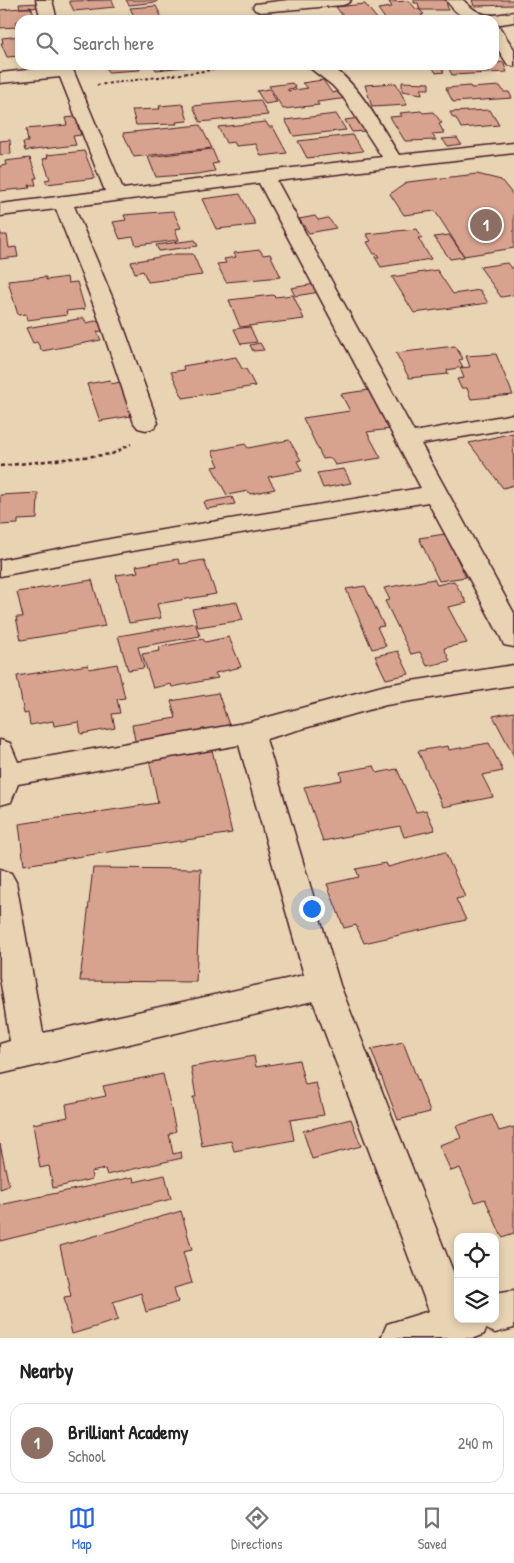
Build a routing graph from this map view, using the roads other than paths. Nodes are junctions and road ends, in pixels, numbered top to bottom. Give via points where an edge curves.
1 (44, 0) edge
2 (343, 0) edge
3 (454, 0) edge
4 (262, 9) edge
5 (48, 15) edge
6 (470, 15) edge
7 (514, 17) edge
8 (499, 19) edge
9 (499, 38) edge
10 (514, 61) edge
11 (50, 70) edge
12 (64, 70) edge
13 (325, 70) edge
14 (0, 78) edge
15 (514, 148) edge
16 (394, 161) junction
17 (266, 178) junction
18 (116, 196) junction
19 (63, 202) junction
20 (0, 210) edge
21 (514, 421) edge
22 (146, 423) road end
23 (407, 440) junction
24 (435, 493) junction
25 (0, 568) edge
26 (514, 638) edge
27 (514, 675) edge
28 (250, 733) junction
29 (2, 773) edge
30 (0, 882) edge
31 (322, 985) junction
32 (15, 1055) edge
33 (514, 1309) edge
34 (499, 1312) edge
35 (459, 1327) edge
36 (401, 1338) edge

1 - 5 street
2 - 4 street
3 - 6 street
7 - 8 street
9 - 10 street
11 - 14 street
12 - 18 street
13 - 16 street via 346,88
15 - 16 street
16 - 17 street
17 - 18 street
17 - 23 street
18 - 19 street
19 - 20 street
19 - 22 street via 107,311
21 - 23 street
23 - 24 street
24 - 25 street
24 - 26 street
27 - 28 street via 386,695
28 - 29 street
28 - 31 street
30 - 32 street
31 - 32 street
31 - 35 street
33 - 34 street
35 - 36 street

